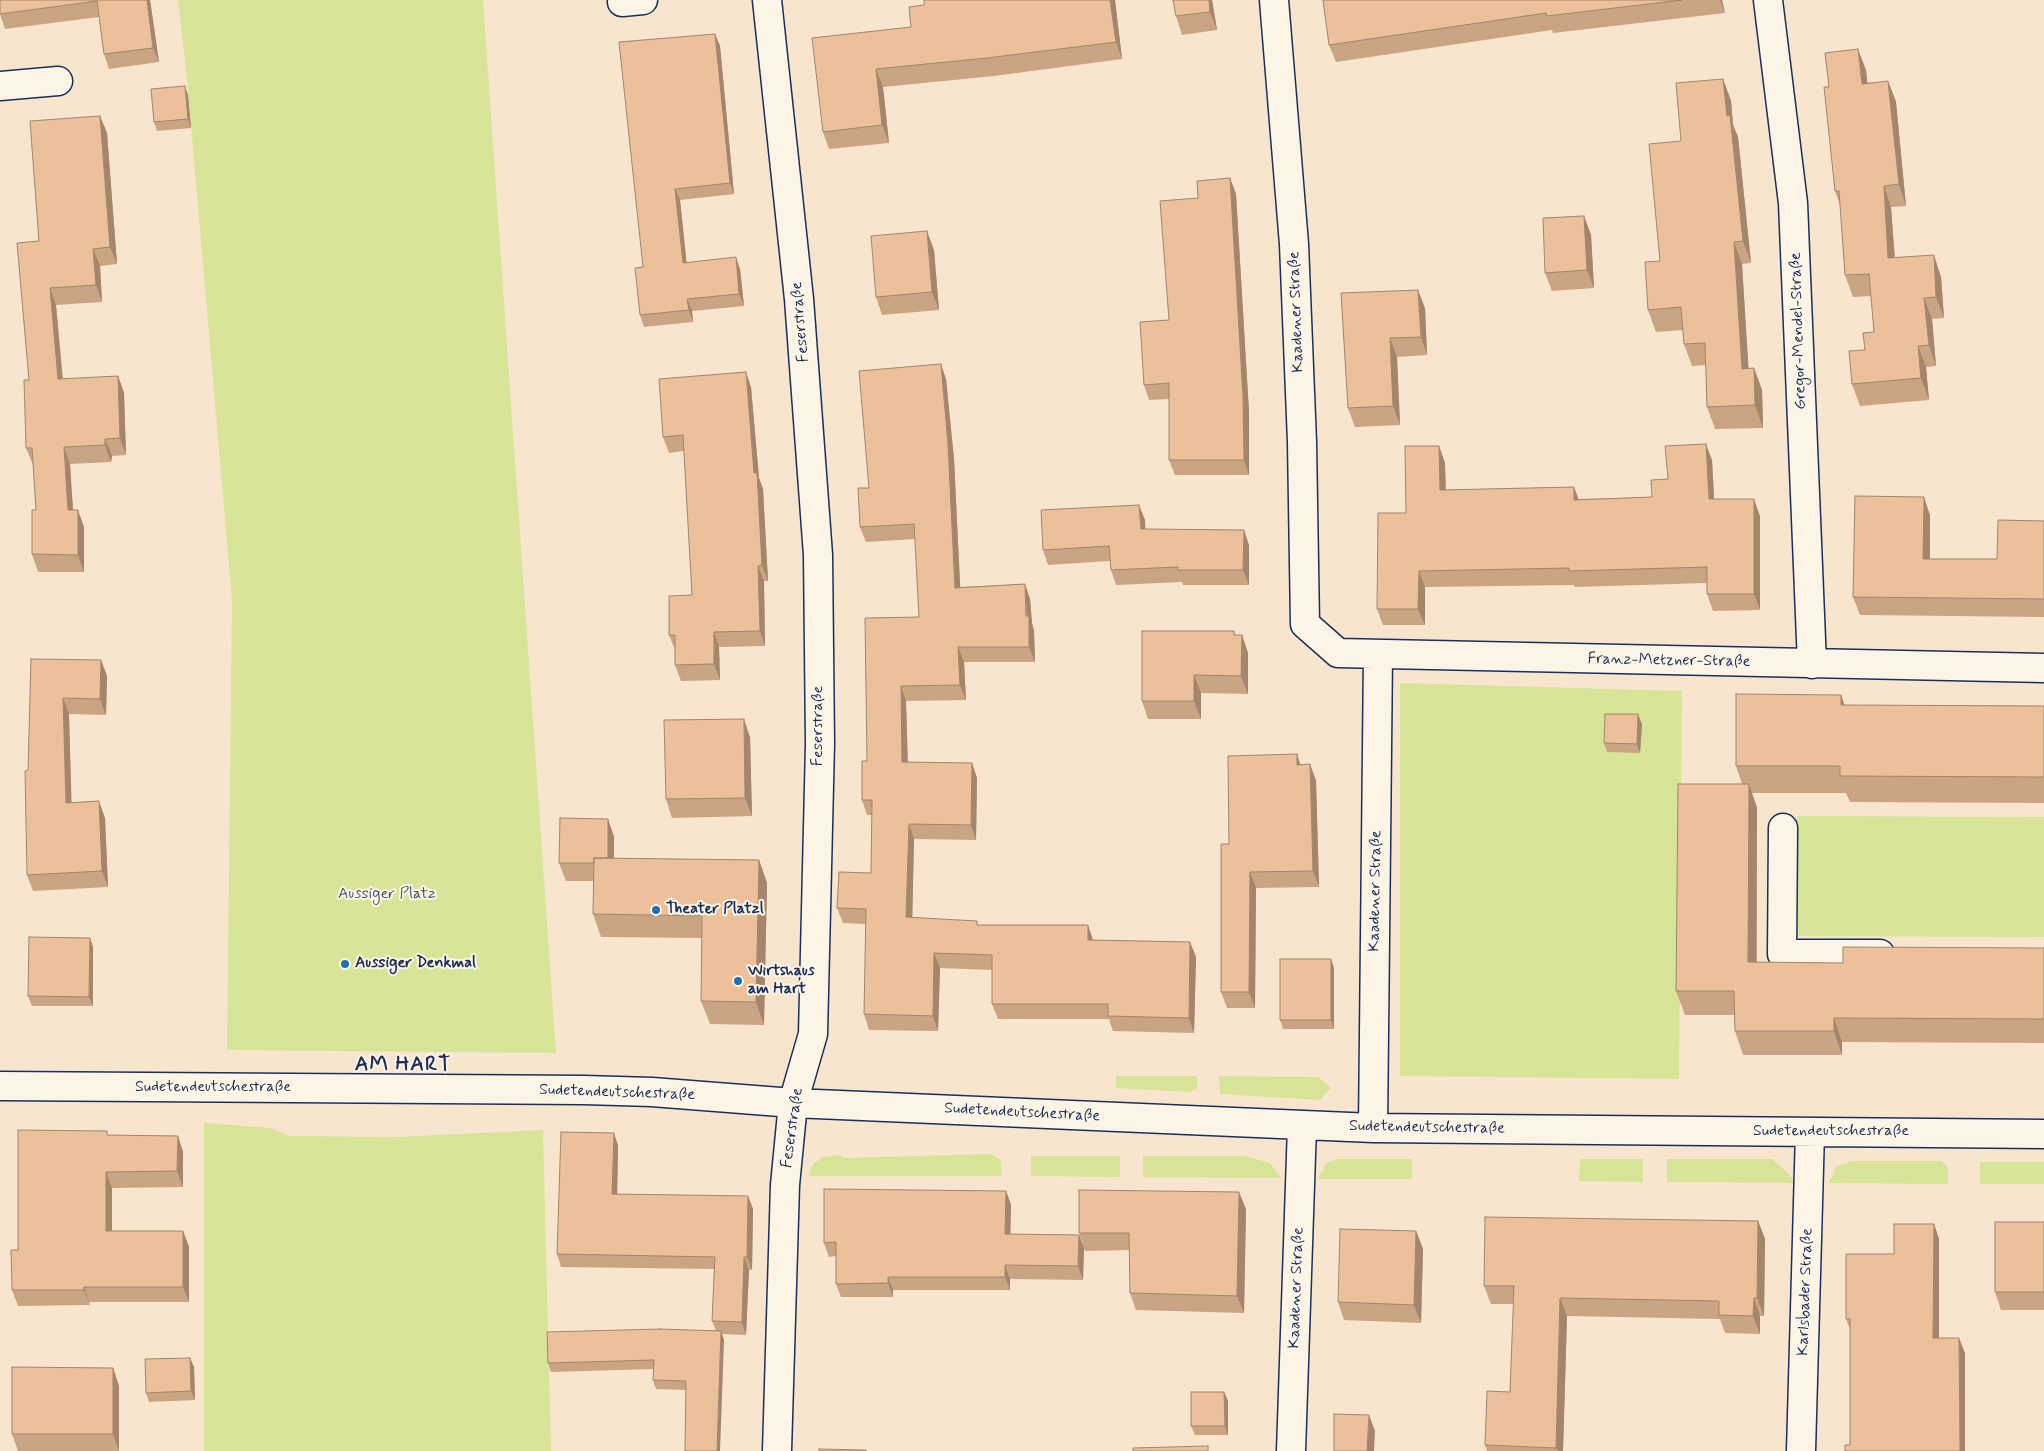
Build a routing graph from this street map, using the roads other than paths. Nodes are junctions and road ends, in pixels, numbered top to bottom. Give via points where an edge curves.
1 (767, 0) edge
2 (1274, 0) edge
3 (1768, 0) edge
4 (58, 82) dead end
5 (0, 86) edge
6 (1305, 624) joint
7 (1378, 654) junction
8 (1812, 664) junction
9 (2044, 668) edge
10 (1783, 828) dead end
11 (1907, 955) edge
12 (0, 1086) edge
13 (793, 1103) junction
14 (1302, 1126) junction
15 (1373, 1128) junction
16 (1810, 1132) junction
17 (2044, 1134) edge
18 (777, 1451) edge
19 (1291, 1451) edge
20 (1802, 1451) edge

1 - 13 street, Feserstraße via 800,299 818,555 820,744 813,1034
2 - 6 street, Kaadener Straße via 1294,244
3 - 8 street, Gregor-Mendel-Straße via 1793,204
4 - 5 street
6 - 7 street, Franz-Metzner-Straße via 1338,653
7 - 8 street, Franz-Metzner-Straße
7 - 15 street, Kaadener Straße
8 - 9 street, Franz-Metzner-Straße
10 - 11 street via 1782,954
12 - 13 street, Sudetendeutschestraße via 584,1090
13 - 14 street, Sudetendeutschestraße
13 - 18 street, Feserstraße via 785,1185
14 - 15 street, Sudetendeutschestraße
14 - 19 street, Kaadener Straße
15 - 16 street, Sudetendeutschestraße
16 - 17 street, Sudetendeutschestraße
16 - 20 street, Karlsbader Straße

